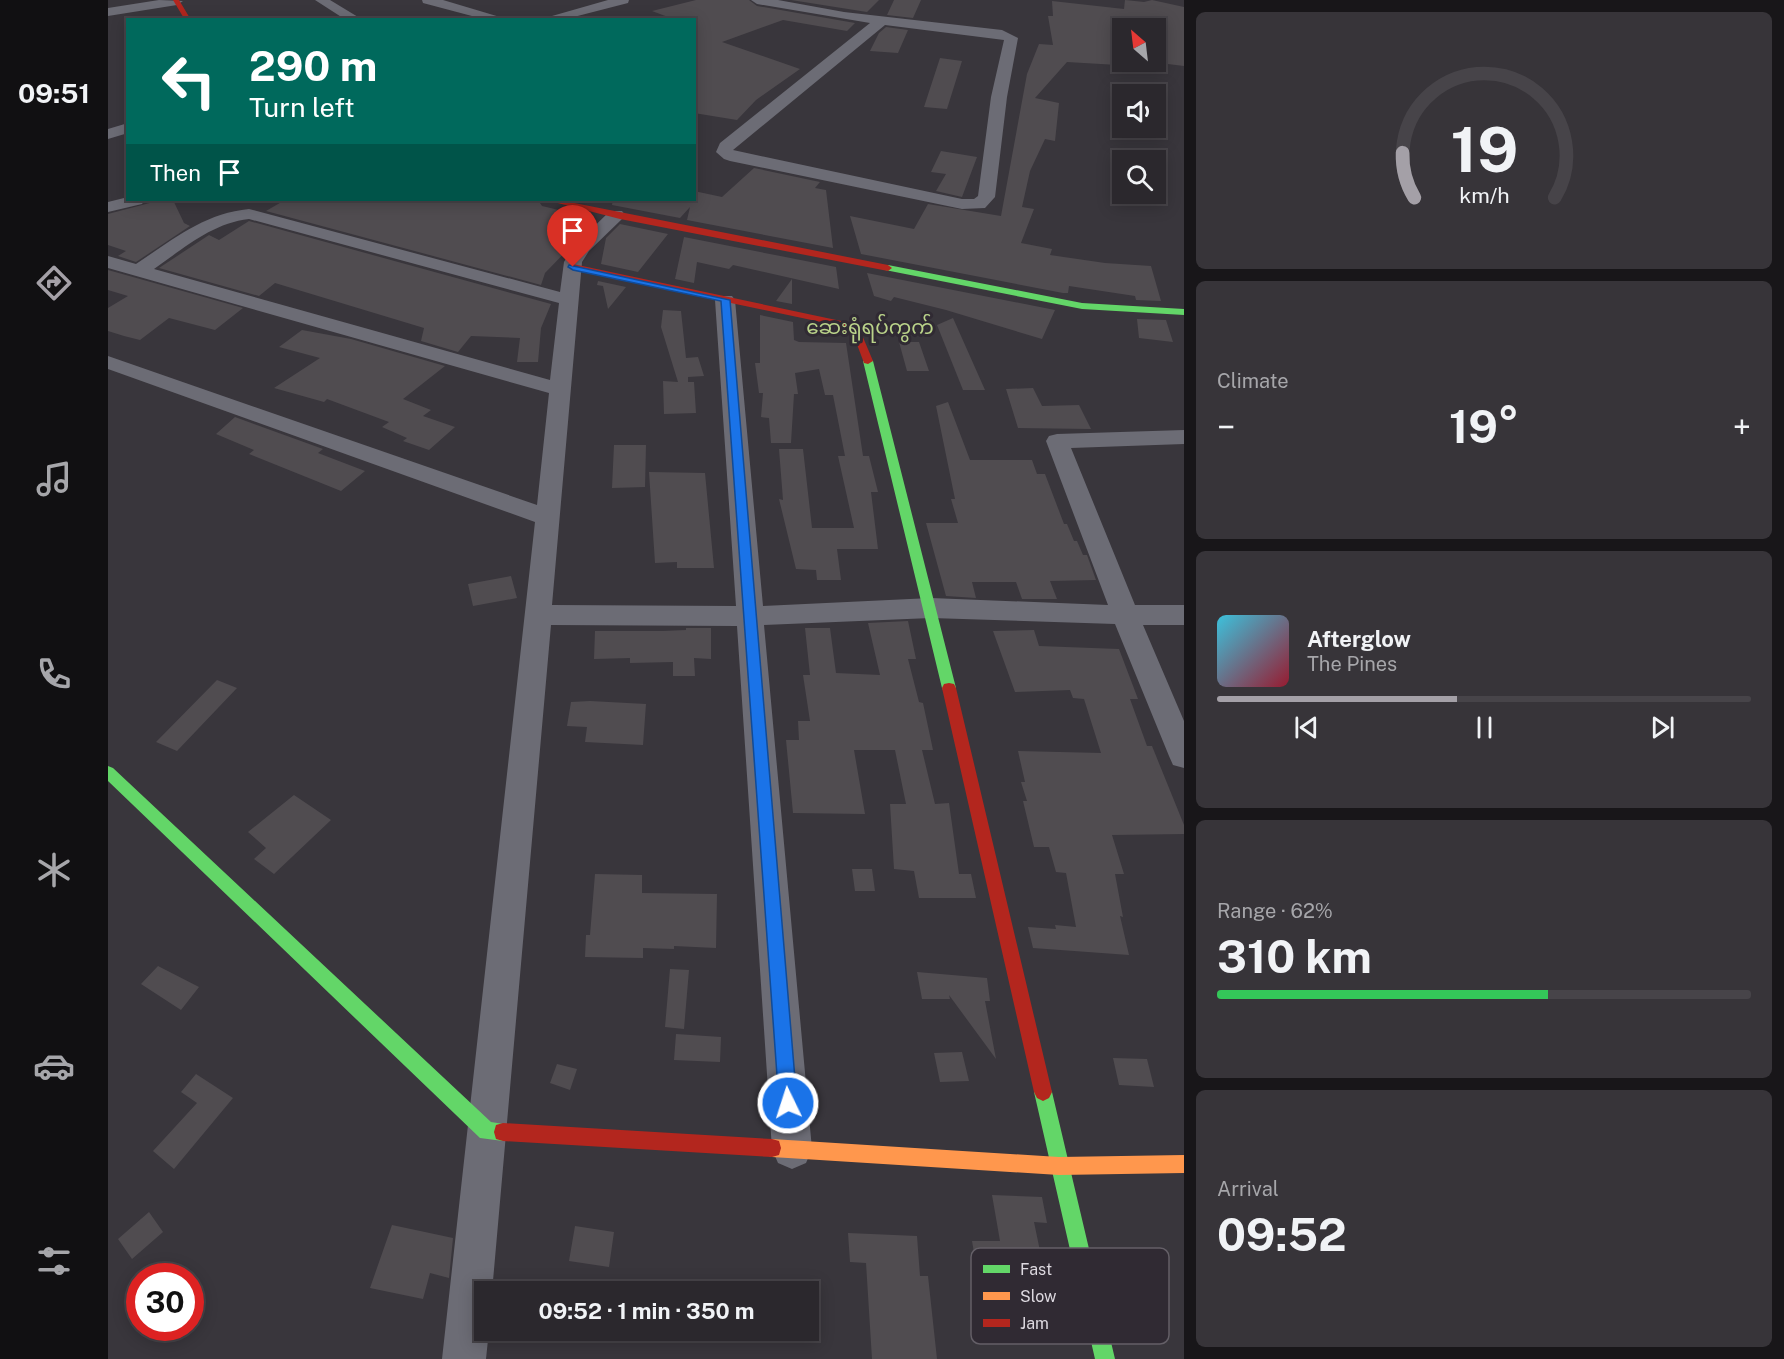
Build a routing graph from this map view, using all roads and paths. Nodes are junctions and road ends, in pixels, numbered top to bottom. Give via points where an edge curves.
1 (321, 0) edge
2 (428, 0) edge
3 (623, 0) edge
4 (757, 0) edge
5 (176, 1) edge
6 (108, 12) edge
7 (187, 18) edge
8 (353, 18) edge
9 (496, 18) edge
10 (552, 18) edge
11 (882, 20) junction
12 (126, 129) edge
13 (108, 134) edge
14 (132, 201) edge
15 (554, 201) edge
16 (108, 207) edge
17 (616, 215) junction
18 (108, 262) edge
19 (573, 267) junction
20 (139, 271) junction
21 (569, 300) junction
22 (725, 300) junction
23 (1184, 312) edge
24 (108, 362) edge
25 (561, 390) junction
26 (1184, 437) edge
27 (548, 518) junction
28 (931, 608) junction
29 (538, 615) junction
30 (1125, 615) junction
31 (1184, 615) edge
32 (750, 616) junction
33 (1184, 756) edge
34 (108, 772) edge
35 (487, 1131) junction
36 (792, 1149) junction
37 (1184, 1164) edge
38 (1059, 1166) junction
39 (1079, 1248) edge
40 (1101, 1344) edge
41 (464, 1359) edge
42 (1105, 1359) edge

1 - 8 street
2 - 9 street
3 - 10 street
4 - 11 street
5 - 6 street
5 - 7 street
11 - 11 street via 1011,38 986,197 979,204 962,204 724,152 726,146
12 - 13 street
14 - 16 street
15 - 17 street
17 - 19 street via 576,254
17 - 23 street via 1082,306
18 - 20 street
19 - 21 street
19 - 22 street
20 - 21 street via 212,224 226,217 249,214
20 - 25 street
21 - 25 street
22 - 28 street via 838,324 859,335
22 - 32 street
24 - 27 street
25 - 27 street
26 - 30 street via 1057,441
27 - 29 street
28 - 30 street
28 - 32 street
28 - 38 street
29 - 32 street
29 - 35 street
30 - 31 street
30 - 33 street
32 - 36 street
34 - 35 street
35 - 36 street
35 - 41 street
36 - 38 street
37 - 38 street
38 - 39 street
40 - 42 street

